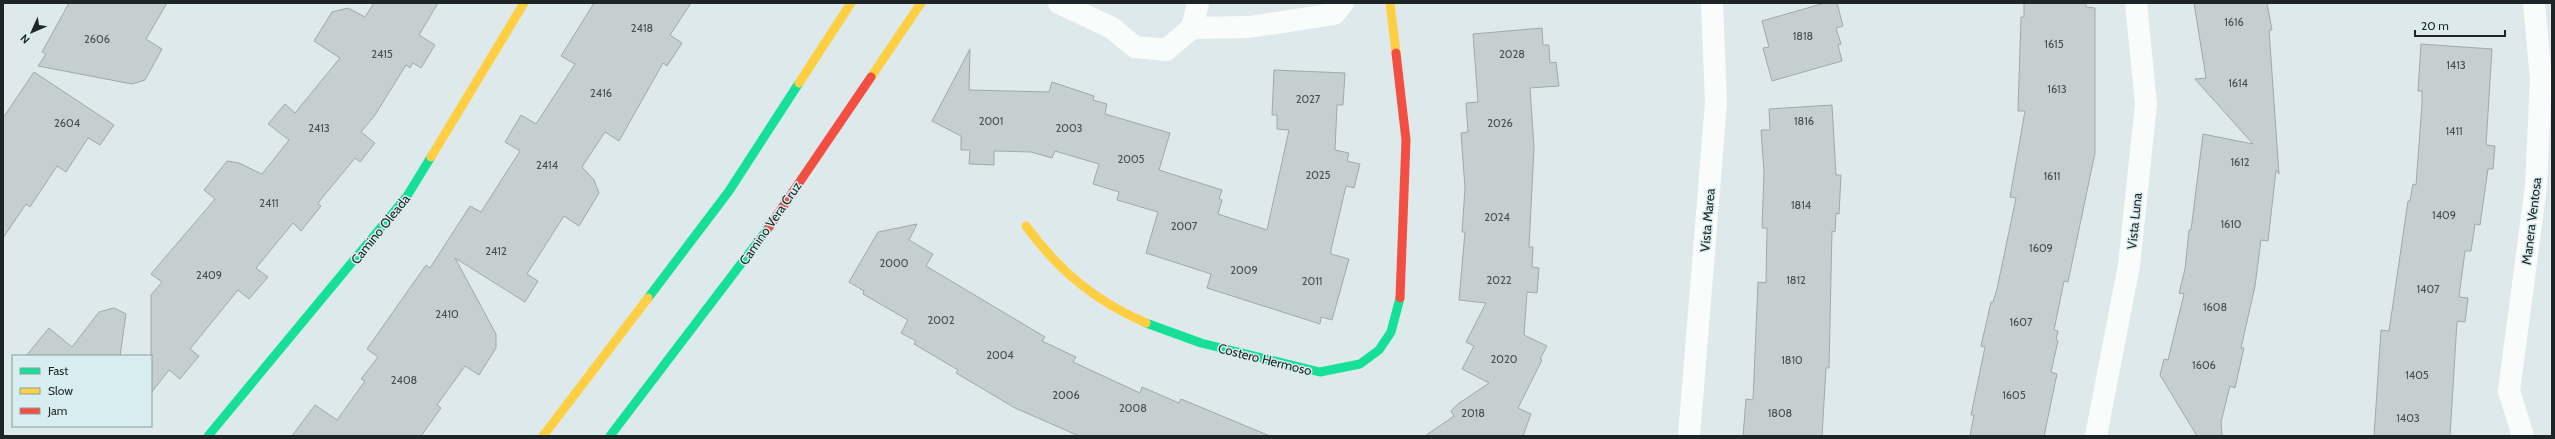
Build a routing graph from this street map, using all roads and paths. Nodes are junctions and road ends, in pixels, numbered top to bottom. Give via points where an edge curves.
1 (524, 3) edge
2 (851, 3) edge
3 (921, 3) edge
4 (1059, 3) edge
5 (1198, 3) edge
6 (1343, 3) edge
7 (1390, 3) edge
8 (1712, 3) edge
9 (2136, 3) edge
10 (2534, 3) edge
11 (1192, 28) junction
12 (1026, 226) dead end
13 (208, 436) edge
14 (543, 436) edge
15 (610, 436) edge
16 (1689, 436) edge
17 (2096, 436) edge
18 (2523, 436) edge

1 - 13 street, Camino Oleada via 407,196
2 - 14 street via 729,190
3 - 15 street, Camino Vera Cruz via 762,236
4 - 11 street via 1112,28 1135,47 1166,50
5 - 11 street
6 - 11 street via 1334,14 1249,27
7 - 12 street, Costero Hermoso via 1406,140 1400,297 1391,332 1379,350 1360,364 1320,372 1201,343 1160,330 1116,310 1066,274 1044,251
8 - 16 street, Vista Marea via 1716,103
9 - 17 street, Vista Luna via 2146,104 2129,265
10 - 18 street, Manera Ventosa via 2541,79 2536,186 2508,391

